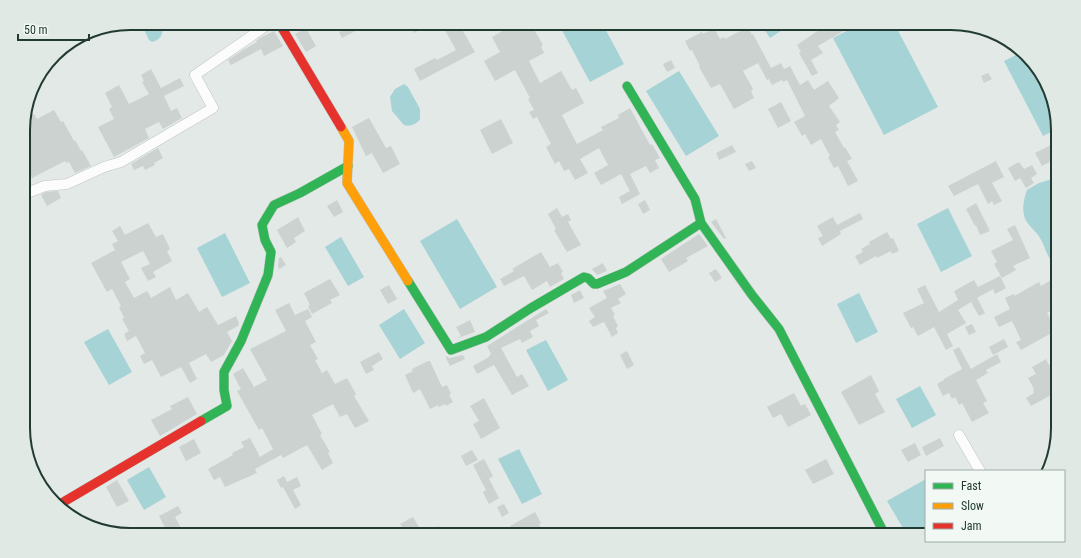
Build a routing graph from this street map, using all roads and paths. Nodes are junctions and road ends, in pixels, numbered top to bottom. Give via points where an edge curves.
1 (256, 30) edge
2 (282, 30) edge
3 (628, 86) dead end
4 (348, 166) junction
5 (30, 192) edge
6 (701, 223) junction
7 (959, 435) dead end
8 (979, 470) edge
9 (63, 502) edge
10 (881, 528) edge

1 - 5 street via 194,75 213,108 121,162 67,184 45,186
2 - 4 street via 349,141
3 - 6 street via 695,199
4 - 6 street via 347,183 451,350 486,337 584,277 597,284 626,272
4 - 9 street via 274,205 262,225 271,252 268,276 242,341 224,372 227,406
6 - 10 street via 779,329
7 - 8 street

